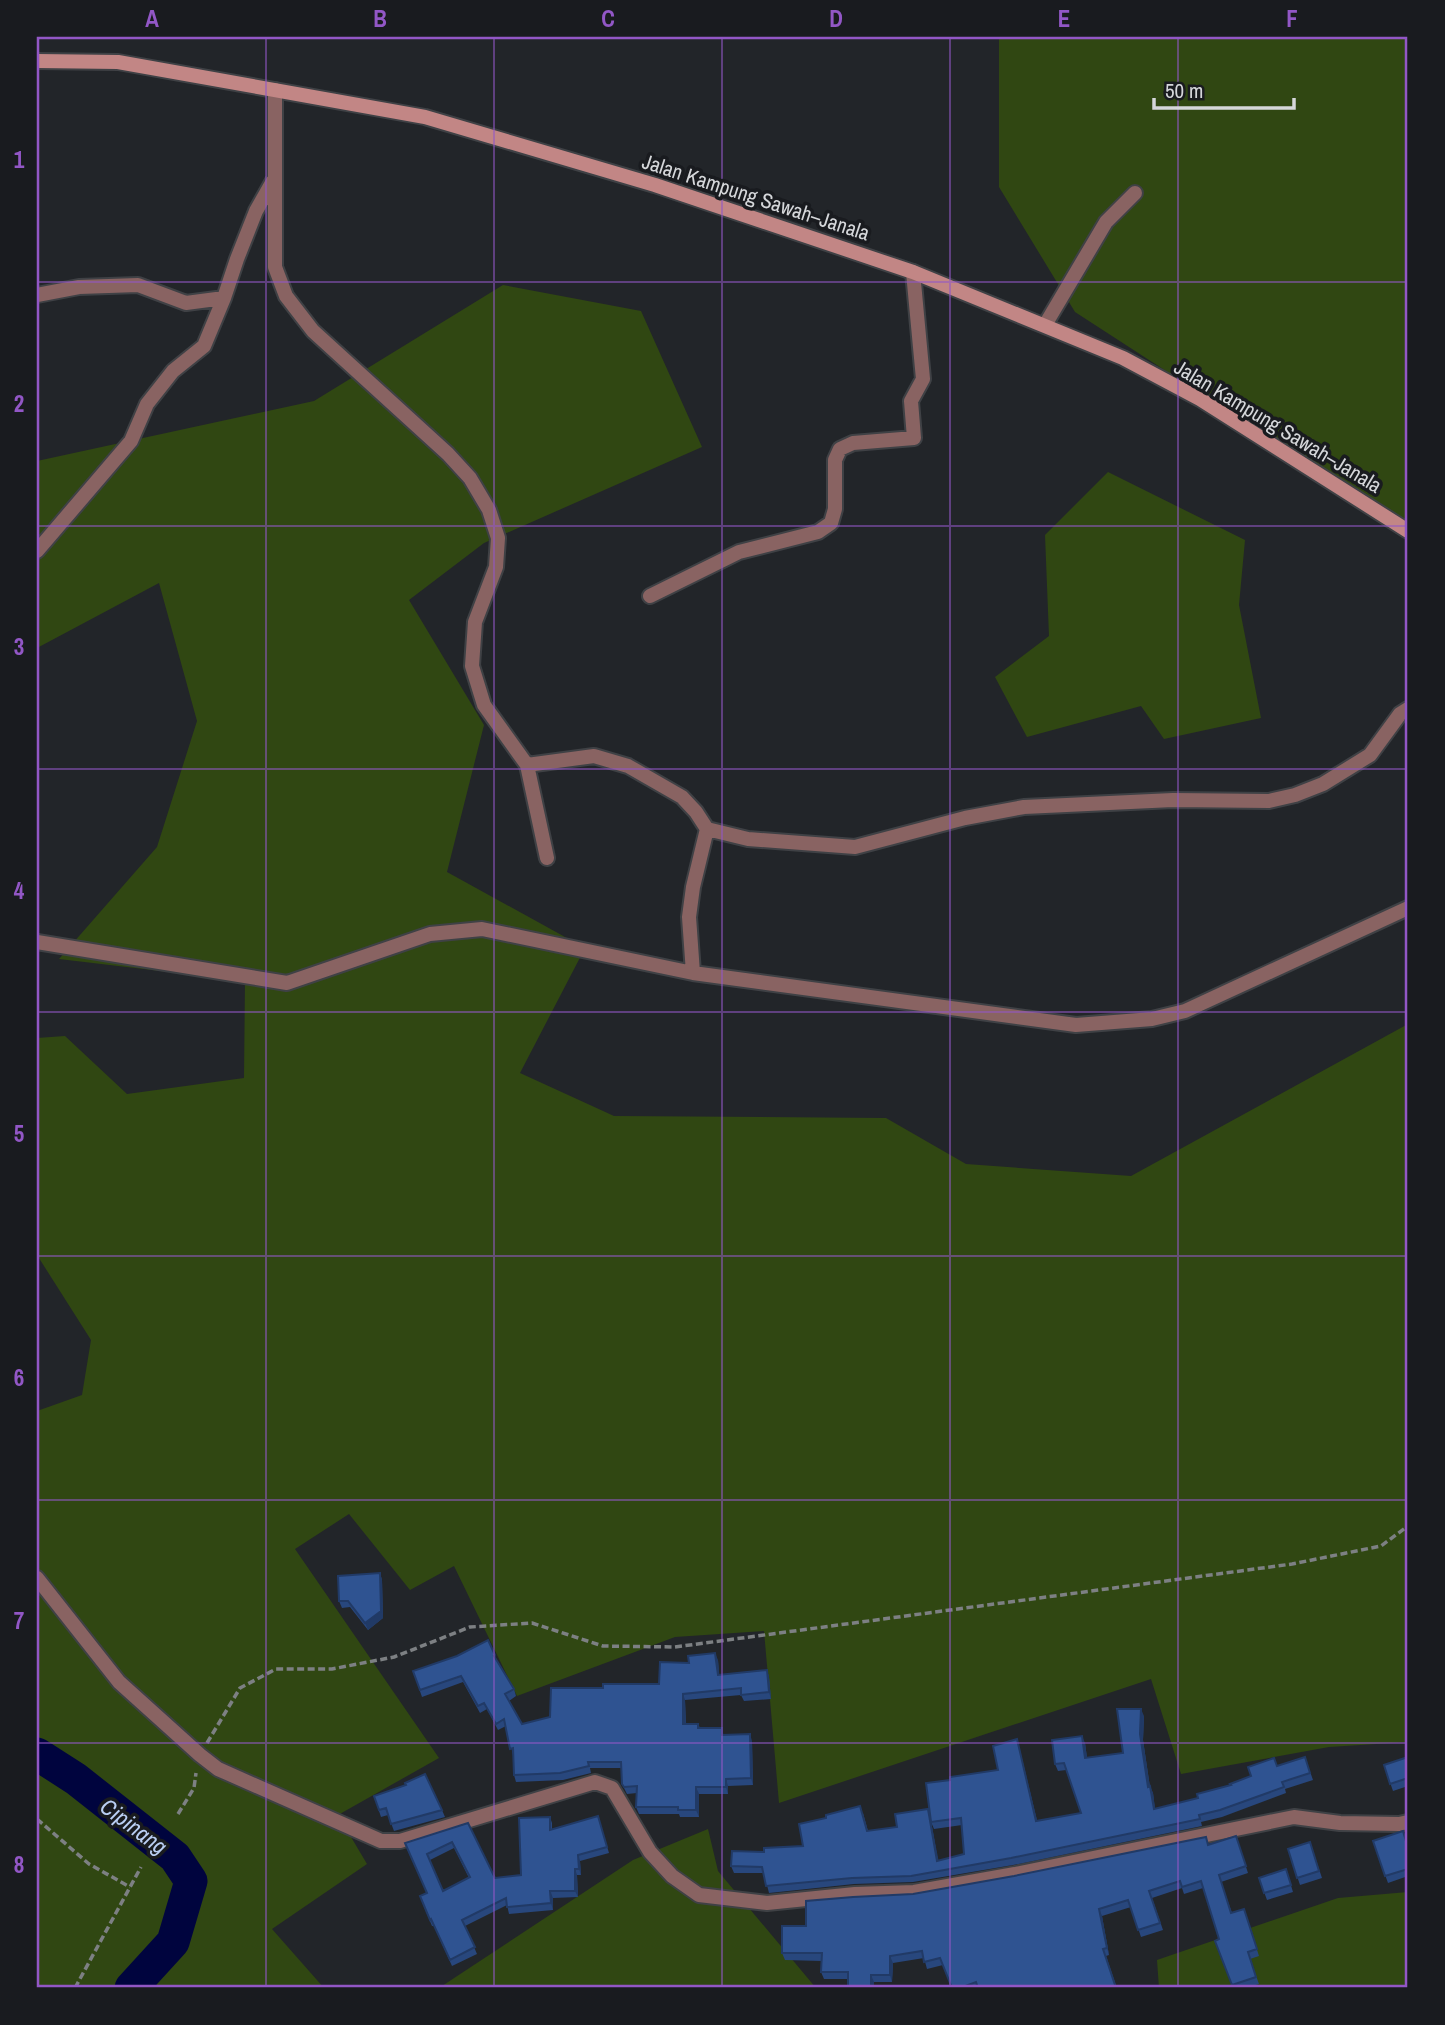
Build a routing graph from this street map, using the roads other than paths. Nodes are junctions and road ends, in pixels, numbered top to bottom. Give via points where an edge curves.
1 (37, 61) edge
2 (275, 90) junction
3 (275, 178) junction
4 (1135, 193) dead end
5 (913, 272) junction
6 (37, 295) edge
7 (225, 298) junction
8 (1045, 326) junction
9 (1408, 531) edge
10 (37, 551) edge
11 (650, 596) dead end
12 (1408, 709) edge
13 (527, 765) junction
14 (707, 828) junction
15 (547, 858) dead end
16 (1408, 908) edge
17 (37, 942) edge
18 (693, 973) junction
19 (37, 1578) edge
20 (1408, 1822) edge

1 - 2 main road, Jalan Kampung Sawah–Janala via 118,62
2 - 3 street
2 - 5 main road, Jalan Kampung Sawah–Janala via 425,117 655,185
3 - 7 street via 256,211
3 - 13 street via 275,267 286,296 313,331 448,454 470,478 489,510 498,538 496,567 475,622 472,666 484,705
4 - 8 street via 1106,222
5 - 8 main road, Jalan Kampung Sawah–Janala
5 - 11 street via 922,379 911,401 914,438 853,443 840,449 835,460 835,509 831,523 818,532 739,552
6 - 7 street via 79,287 138,285 186,303
7 - 10 street via 204,346 173,371 147,404 131,441
8 - 9 main road, Jalan Kampung Sawah–Janala via 1123,358 1200,400
12 - 14 street via 1370,755 1323,784 1269,801 1024,807 855,847 748,839
13 - 14 street via 594,757 628,766 682,797
13 - 15 street
14 - 18 street via 690,917
16 - 18 street via 1185,1011 1152,1019 1076,1025
17 - 18 street via 286,983 430,934 482,929
19 - 20 street via 120,1682 218,1769 381,1841 400,1841 595,1782 612,1788 650,1852 672,1876 699,1895 767,1903 914,1892 1294,1817 1339,1823

